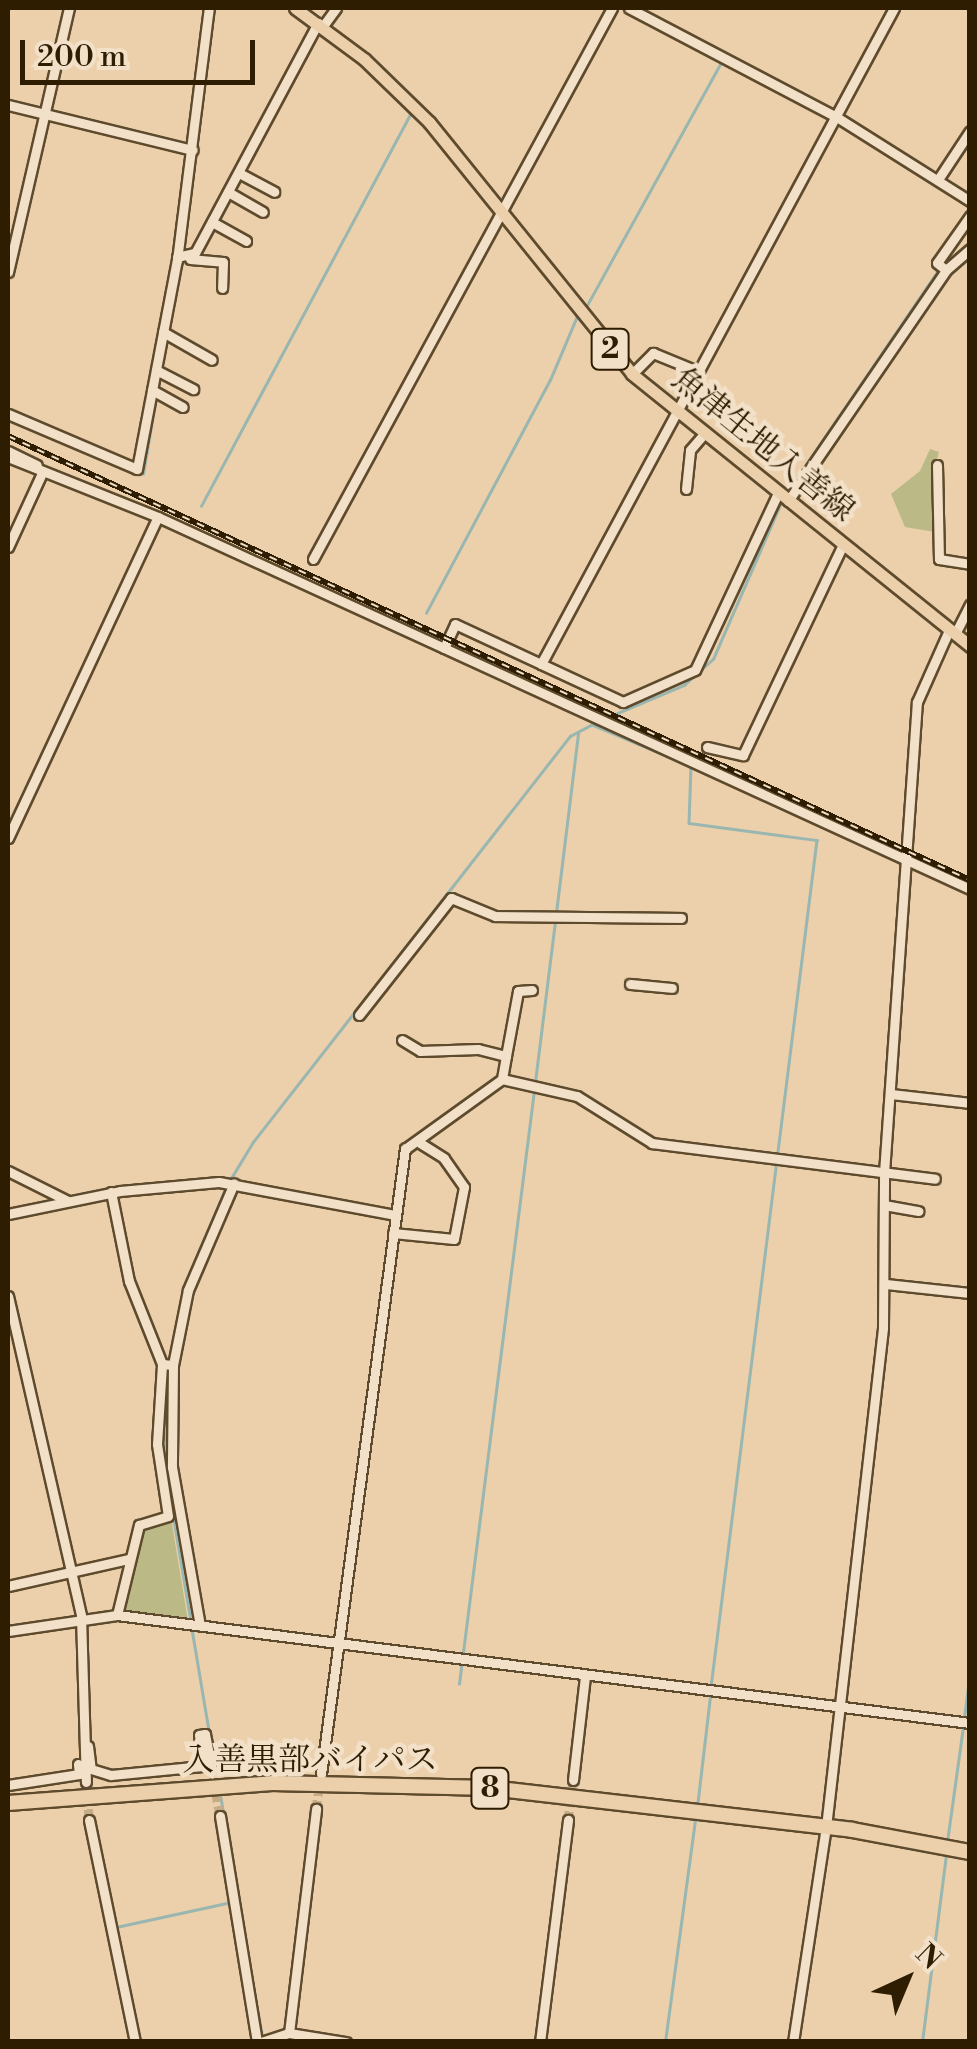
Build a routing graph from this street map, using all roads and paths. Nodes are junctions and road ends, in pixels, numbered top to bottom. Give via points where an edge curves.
1 (69, 8) edge
2 (210, 8) edge
3 (295, 8) edge
4 (336, 8) edge
5 (612, 8) edge
6 (629, 8) edge
7 (894, 8) edge
8 (321, 25) junction
9 (8, 105) edge
10 (44, 114) junction
11 (835, 116) junction
12 (970, 131) edge
13 (193, 150) junction
14 (239, 172) junction
15 (939, 178) junction
16 (228, 192) junction
17 (274, 192) dead end
18 (970, 201) edge
19 (501, 210) junction
20 (263, 212) dead end
21 (970, 216) edge
22 (212, 222) junction
23 (246, 241) dead end
24 (970, 249) edge
25 (177, 257) junction
26 (190, 258) junction
27 (946, 270) junction
28 (8, 272) edge
29 (222, 288) dead end
30 (163, 332) junction
31 (212, 360) dead end
32 (156, 370) junction
33 (697, 371) junction
34 (632, 374) junction
35 (193, 389) dead end
36 (152, 390) junction
37 (183, 408) dead end
38 (676, 413) junction
39 (8, 414) edge
40 (704, 434) junction
41 (8, 454) edge
42 (936, 464) dead end
43 (42, 474) junction
44 (66, 483) junction
45 (686, 489) dead end
46 (783, 497) junction
47 (158, 517) junction
48 (843, 544) junction
49 (8, 547) edge
50 (313, 559) dead end
51 (970, 564) edge
52 (970, 605) edge
53 (952, 632) junction
54 (970, 646) edge
55 (444, 648) junction
56 (541, 664) junction
57 (708, 747) dead end
58 (8, 838) edge
59 (909, 861) junction
60 (970, 889) edge
61 (681, 918) dead end
62 (630, 984) dead end
63 (672, 988) dead end
64 (532, 990) dead end
65 (359, 1015) dead end
66 (402, 1040) dead end
67 (506, 1056) junction
68 (502, 1079) junction
69 (891, 1094) junction
70 (970, 1103) edge
71 (420, 1143) junction
72 (8, 1170) edge
73 (884, 1173) junction
74 (935, 1179) dead end
75 (234, 1183) junction
76 (112, 1192) junction
77 (68, 1201) junction
78 (884, 1205) junction
79 (918, 1211) dead end
80 (8, 1214) edge
81 (396, 1214) junction
82 (393, 1233) junction
83 (886, 1284) junction
84 (970, 1294) edge
85 (8, 1296) edge
86 (168, 1365) junction
87 (129, 1559) junction
88 (68, 1572) junction
89 (8, 1586) edge
90 (118, 1615) junction
91 (81, 1616) junction
92 (200, 1626) junction
93 (8, 1631) edge
94 (340, 1644) junction
95 (585, 1677) junction
96 (838, 1706) junction
97 (970, 1723) edge
98 (82, 1728) junction
99 (212, 1766) tunnel mouth
100 (321, 1774) tunnel mouth
101 (573, 1780) tunnel mouth
102 (86, 1782) tunnel mouth
103 (8, 1785) edge
104 (8, 1803) edge
105 (316, 1808) tunnel mouth
106 (220, 1816) tunnel mouth
107 (89, 1820) tunnel mouth
108 (568, 1820) tunnel mouth
109 (826, 1827) junction
110 (970, 1852) edge
111 (289, 2033) junction
112 (135, 2042) edge
113 (259, 2042) edge
114 (346, 2042) edge
115 (540, 2042) edge
116 (793, 2042) edge

1 - 10 street
2 - 13 street
3 - 8 main road, 魚津生地入善線 / 2
4 - 8 street
5 - 19 street
6 - 11 street
7 - 11 street
8 - 14 street
8 - 19 main road, 魚津生地入善線 / 2 via 414,107
9 - 10 street
10 - 13 street
10 - 28 street
11 - 15 street
11 - 33 street
12 - 15 street
13 - 25 street
14 - 16 street
14 - 17 street
15 - 18 street
16 - 20 street
16 - 22 street
19 - 34 main road, 魚津生地入善線 / 2
19 - 50 street
21 - 27 street via 936,263
22 - 23 street
22 - 26 street
24 - 27 street
25 - 26 street
25 - 30 street
26 - 29 street via 223,262
27 - 46 street
30 - 31 street
30 - 32 street
32 - 35 street
32 - 36 street
33 - 34 street via 653,354
33 - 38 street
34 - 38 main road, 魚津生地入善線 / 2
36 - 37 street
36 - 39 street via 136,469
38 - 40 main road, 魚津生地入善線 / 2
38 - 56 street
40 - 45 street via 690,450
40 - 46 main road, 魚津生地入善線 / 2
41 - 43 street
41 - 44 street
42 - 51 street via 938,559
43 - 44 street
43 - 49 street
44 - 47 street
46 - 48 main road, 魚津生地入善線 / 2
46 - 56 street via 695,670 623,702
47 - 55 street
47 - 58 street
48 - 53 main road, 魚津生地入善線 / 2
48 - 57 street via 743,755
52 - 53 street
53 - 54 main road, 魚津生地入善線 / 2
53 - 59 street via 917,702
55 - 56 street via 455,624
55 - 59 street
59 - 60 street
59 - 69 street
61 - 65 street via 495,916 451,898
62 - 63 street
64 - 67 street via 518,991
66 - 67 street via 420,1051 478,1049
67 - 68 street
68 - 71 street
68 - 73 street via 577,1096 652,1143
69 - 70 street
69 - 73 street
71 - 81 street via 405,1149
71 - 82 street via 444,1158 464,1187 454,1239
72 - 77 street
73 - 74 street
73 - 78 street
75 - 76 street
75 - 81 street
75 - 86 street via 188,1290
76 - 77 street
76 - 86 street via 130,1282
77 - 80 street
78 - 79 street
78 - 83 street
81 - 82 street
82 - 94 street
83 - 84 street
83 - 96 street
85 - 88 street
86 - 87 street via 157,1444 168,1516 139,1524
86 - 92 street via 170,1456
87 - 88 street
87 - 90 street
88 - 89 street
88 - 91 street
90 - 91 street
90 - 92 street
91 - 93 street
91 - 98 street
92 - 94 street
94 - 95 street
94 - 100 street
95 - 96 street
95 - 101 street
96 - 97 street
96 - 109 street
98 - 99 street via 95,1773 203,1766 199,1735 205,1734
98 - 102 street
98 - 103 street via 79,1774
104 - 109 highway, 入善黒部バイパス / 8 via 192,1786 356,1782 491,1788
105 - 111 street
106 - 113 street
107 - 112 street
108 - 115 street
109 - 110 highway, 入善黒部バイパス / 8
109 - 116 street
111 - 113 street
111 - 114 street

